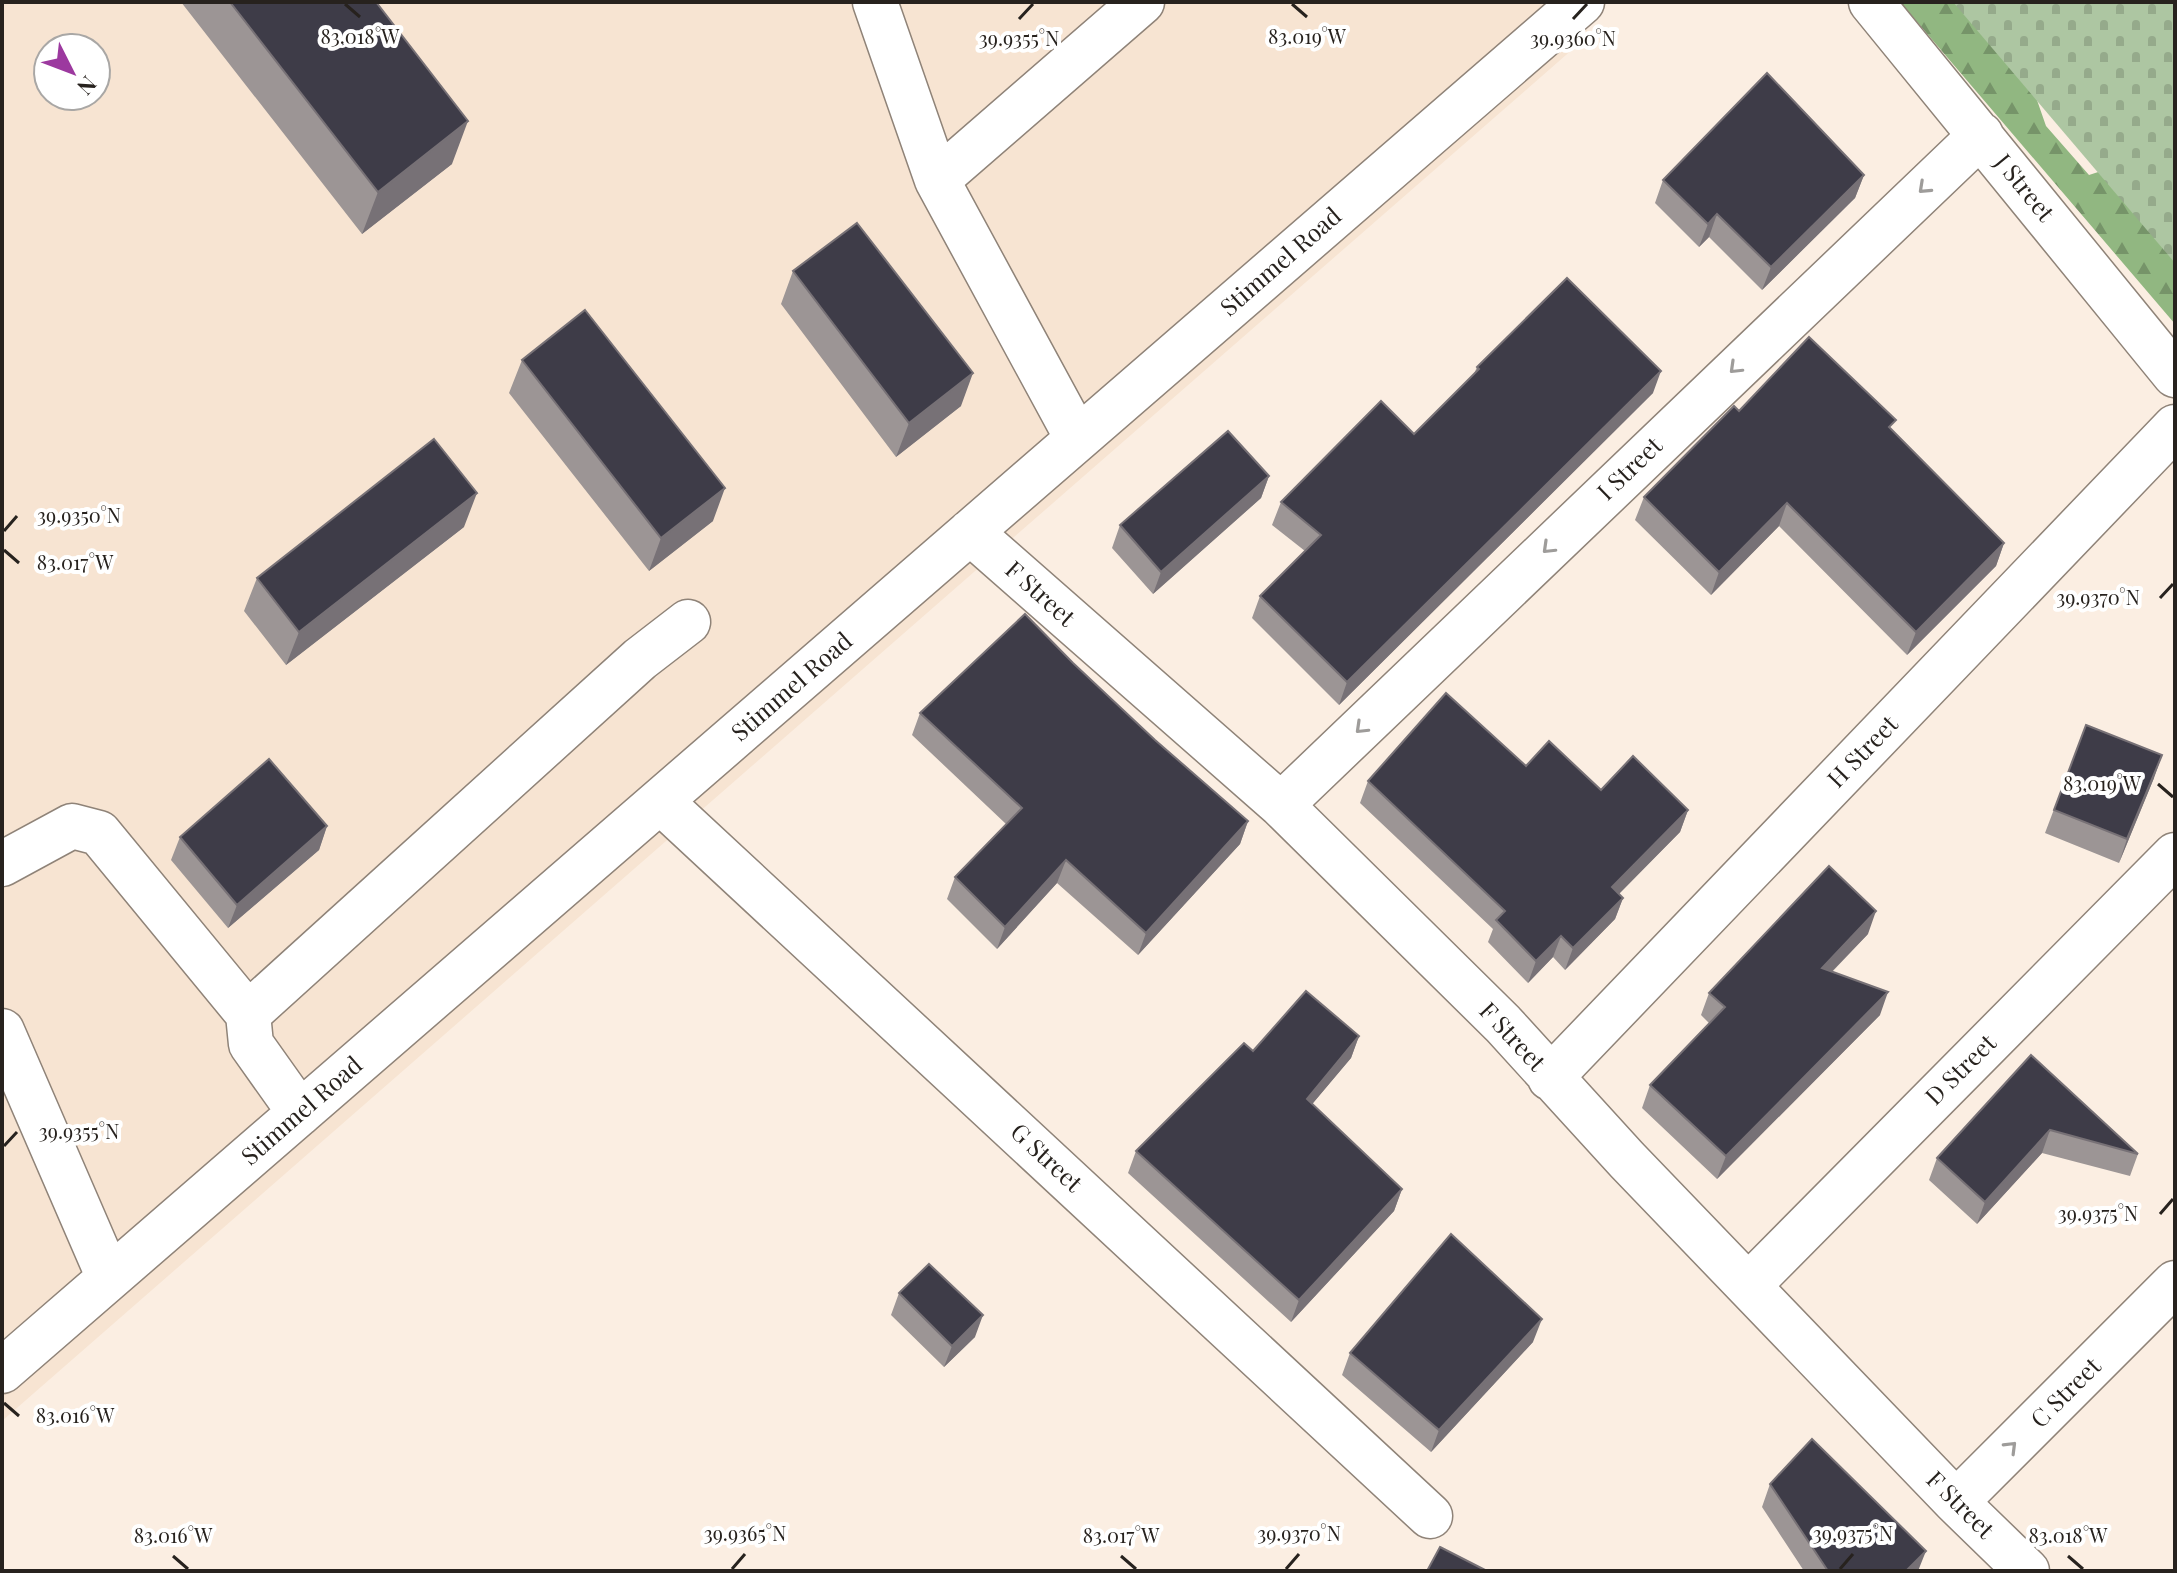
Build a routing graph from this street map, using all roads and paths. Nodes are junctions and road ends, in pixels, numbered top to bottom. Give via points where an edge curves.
1 (875, 2) edge
2 (1142, 2) edge
3 (1582, 2) edge
4 (1871, 2) edge
5 (1981, 135) junction
6 (937, 180) junction
7 (2175, 375) edge
8 (2175, 427) edge
9 (1077, 438) junction
10 (970, 532) junction
11 (688, 622) dead end
12 (660, 801) junction
13 (1281, 805) junction
14 (2175, 855) edge
15 (2, 864) edge
16 (248, 1014) junction
17 (2, 1031) edge
18 (1550, 1078) junction
19 (300, 1113) junction
20 (109, 1278) junction
21 (2175, 1283) edge
22 (1749, 1285) junction
23 (2, 1371) edge
24 (1956, 1502) junction
25 (1430, 1516) dead end
26 (2027, 1571) edge

1 - 6 street
2 - 6 street
3 - 9 street, Stimmel Road
4 - 5 street, J Street
5 - 7 street, J Street
5 -> 13 street, I Street
6 - 9 street
8 - 18 street, H Street
9 - 10 street, Stimmel Road
10 - 12 street, Stimmel Road
10 - 13 street, F Street
11 - 16 street via 640,659
12 - 19 street, Stimmel Road
12 - 25 street, G Street
13 - 18 street, F Street via 1503,1024
14 - 22 street, D Street
15 - 16 street via 72,826 99,833
16 - 19 street via 251,1044
17 - 20 street
18 - 22 street, F Street
19 - 20 street, Stimmel Road
20 - 23 street, Stimmel Road
24 -> 21 street, C Street
22 - 24 street, F Street
24 - 26 street, F Street

